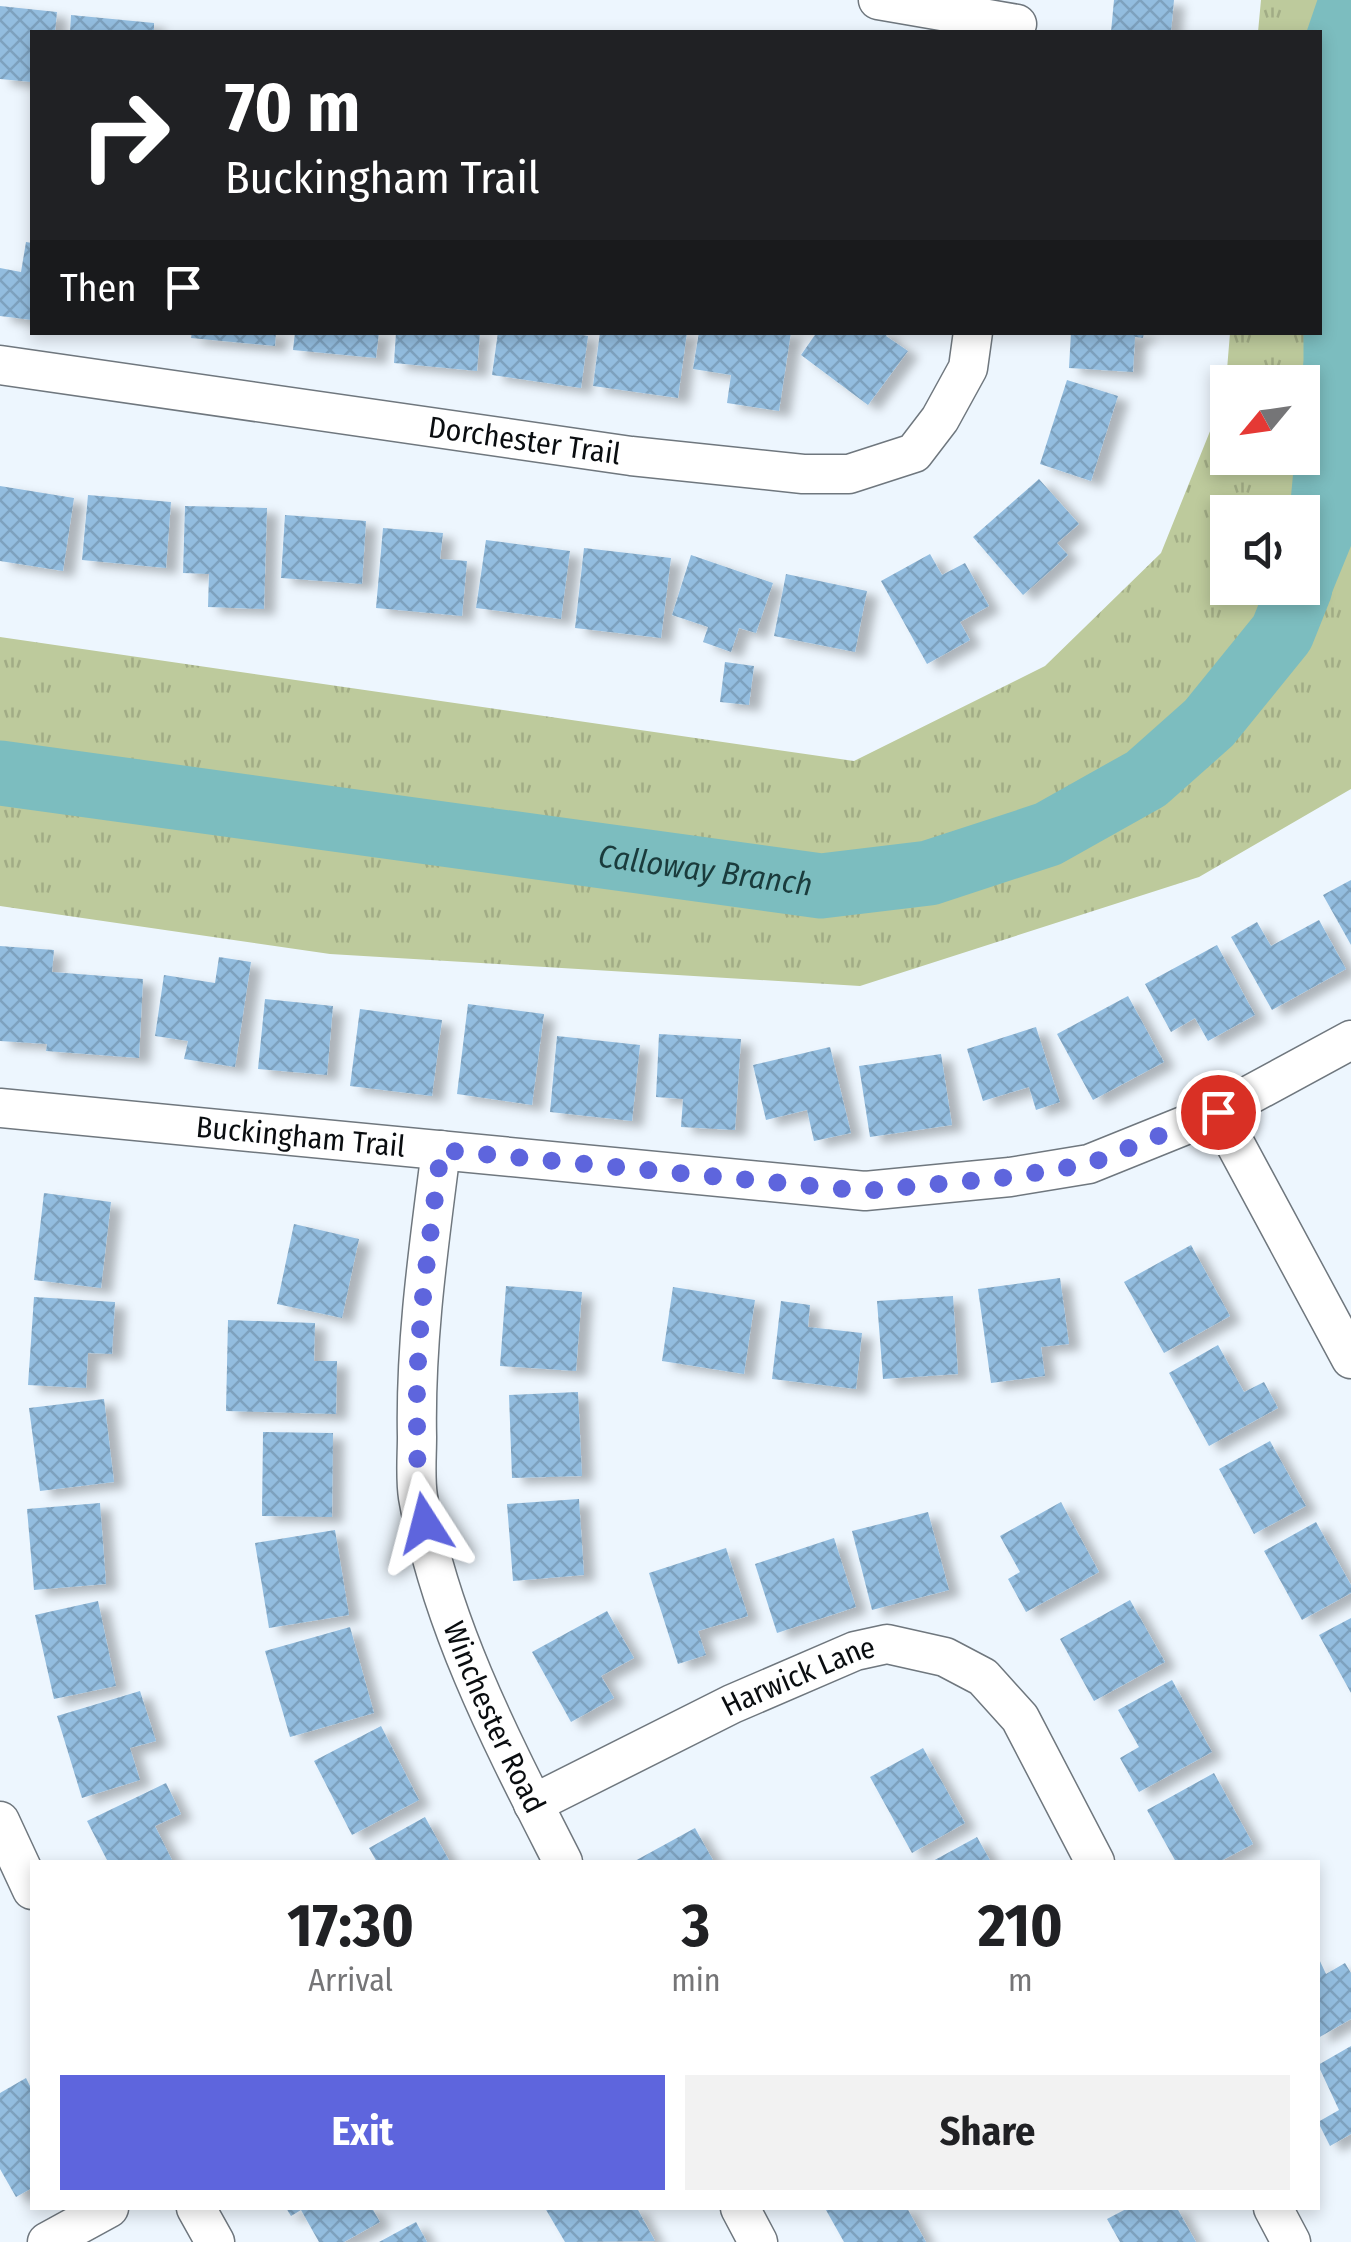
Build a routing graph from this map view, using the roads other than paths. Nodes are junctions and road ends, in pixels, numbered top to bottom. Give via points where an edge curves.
1 (878, 0) edge
2 (1018, 19) edge
3 (973, 335) edge
4 (0, 365) edge
5 (1351, 1040) edge
6 (0, 1108) edge
7 (1218, 1112) junction
8 (441, 1150) junction
9 (1351, 1359) edge
10 (533, 1804) junction
11 (0, 1821) edge
12 (561, 1860) edge
13 (1094, 1860) edge
14 (30, 1886) edge
15 (105, 2210) edge
16 (197, 2210) edge
17 (741, 2210) edge
18 (1274, 2210) edge
19 (47, 2242) edge
20 (215, 2242) edge
21 (758, 2242) edge
22 (1291, 2242) edge

1 - 2 street
3 - 4 street, Dorchester Trail via 968,368 914,453 850,474 632,456
5 - 7 street, Buckingham Trail
6 - 8 street, Buckingham Trail
7 - 8 street, Buckingham Trail via 1089,1164 865,1191
7 - 9 street
8 - 10 street, Winchester Road via 416,1389 418,1495 467,1667
10 - 12 street, Winchester Road
10 - 13 street, Harwick Lane via 732,1704 855,1651 887,1644 945,1657 983,1677 1020,1718
11 - 14 street
15 - 19 street
16 - 20 street
17 - 21 street
18 - 22 street

